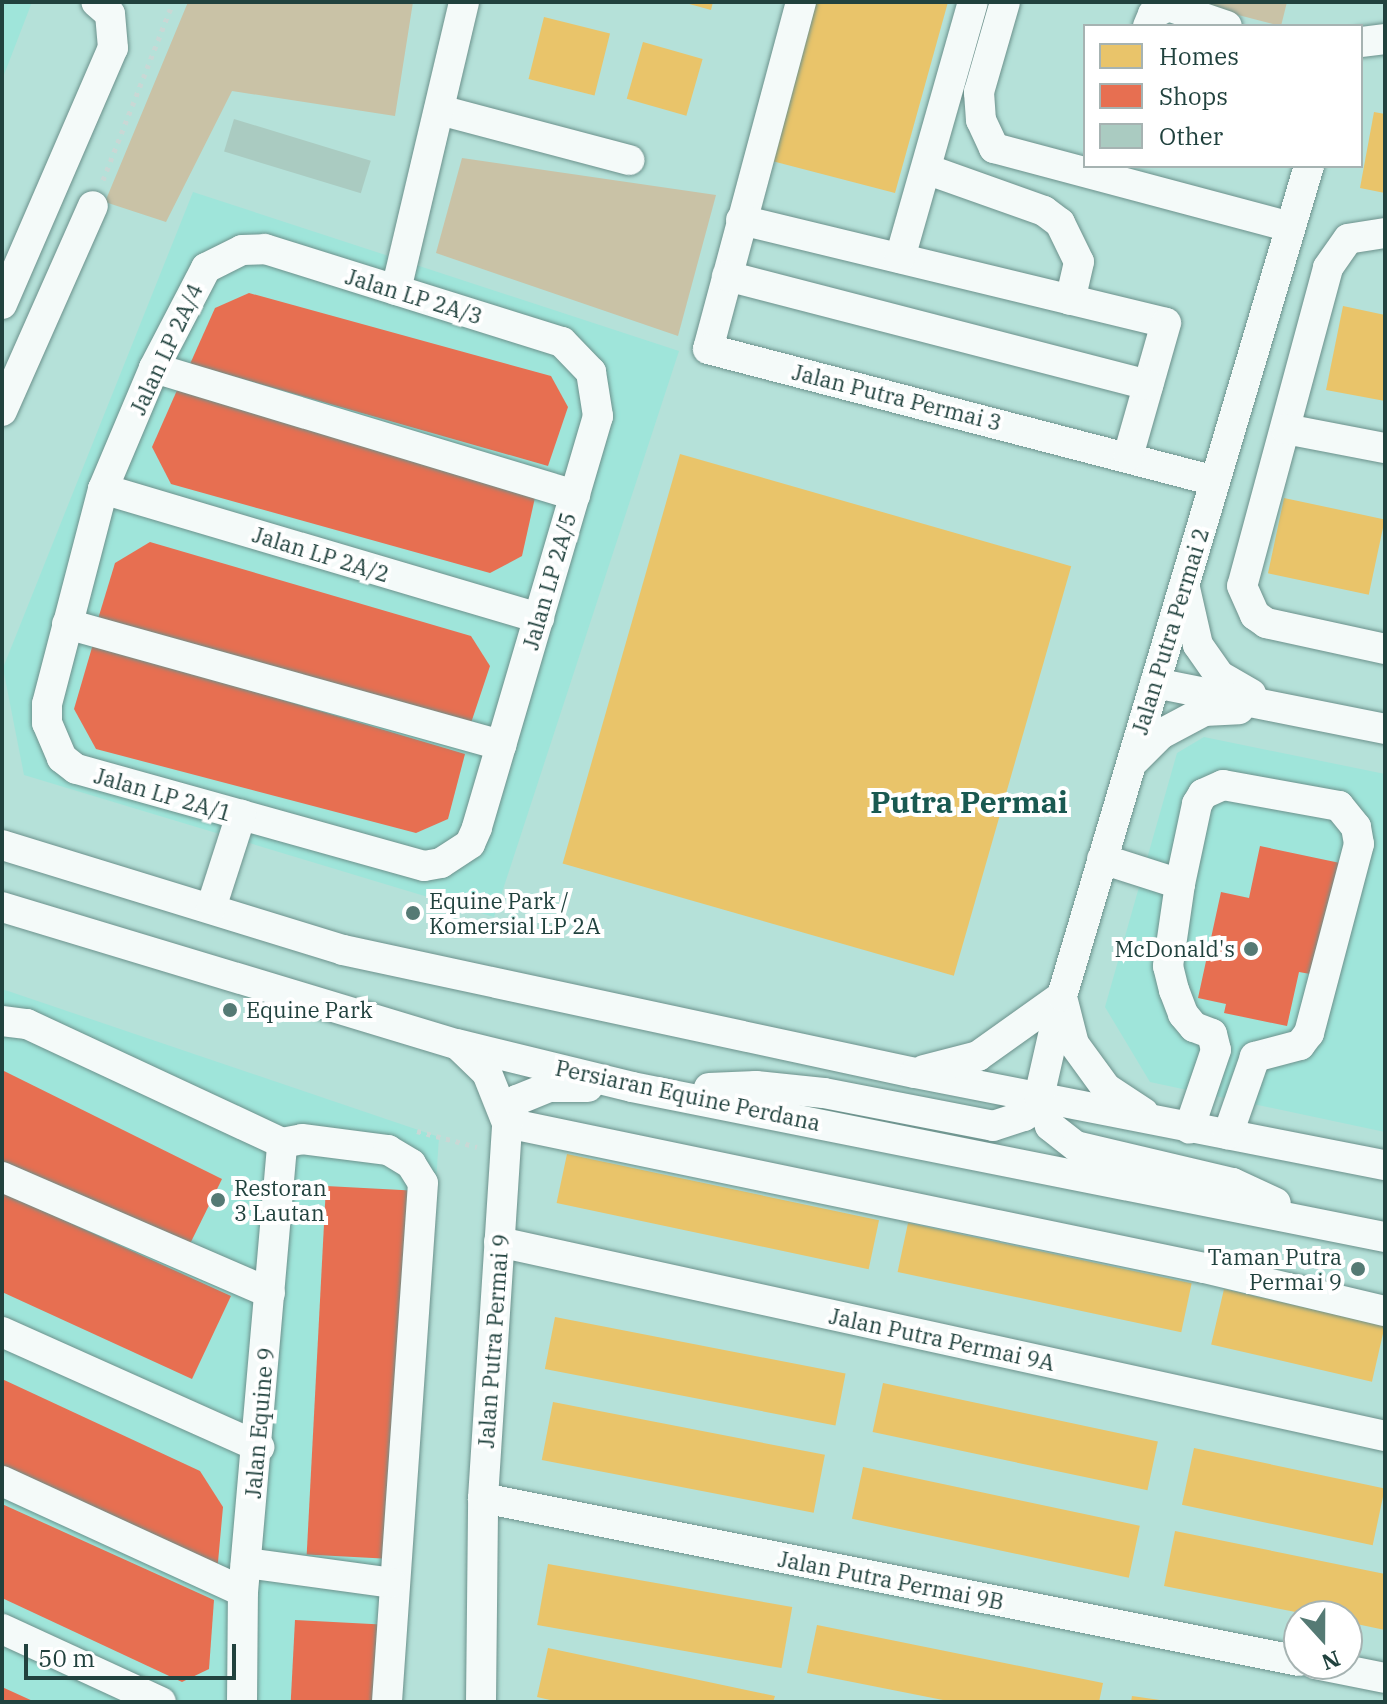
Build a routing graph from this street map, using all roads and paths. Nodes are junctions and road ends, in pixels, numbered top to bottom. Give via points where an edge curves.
1 (96, 2) edge
2 (173, 2) edge
3 (464, 2) edge
4 (801, 2) edge
5 (973, 2) edge
6 (1005, 2) edge
7 (1149, 24) edge
8 (1221, 24) edge
9 (1385, 39) edge
10 (1363, 42) edge
11 (440, 110) junction
12 (629, 160) dead end
13 (1308, 168) edge
14 (926, 169) junction
15 (1108, 173) edge
16 (93, 206) joint
17 (741, 220) junction
18 (1290, 227) junction
19 (1385, 233) edge
20 (265, 249) joint
21 (900, 258) junction
22 (727, 276) junction
23 (396, 290) junction
24 (1070, 300) junction
25 (2, 304) edge
26 (562, 342) joint
27 (154, 368) junction
28 (1148, 385) junction
29 (2, 411) edge
30 (1286, 429) junction
31 (1385, 448) edge
32 (1128, 456) junction
33 (1215, 481) junction
34 (103, 489) junction
35 (575, 495) junction
36 (1184, 584) junction
37 (539, 618) junction
38 (67, 624) junction
39 (1385, 649) edge
40 (1155, 683) junction
41 (1273, 707) junction
42 (1385, 729) edge
43 (501, 745) junction
44 (1131, 765) junction
45 (241, 815) junction
46 (477, 828) joint
47 (2, 845) edge
48 (1102, 859) junction
49 (1180, 884) junction
50 (2, 907) edge
51 (211, 908) junction
52 (1062, 996) junction
53 (14, 1022) edge
54 (457, 1044) junction
55 (915, 1073) junction
56 (632, 1087) junction
57 (667, 1090) junction
58 (1039, 1097) junction
59 (507, 1123) junction
60 (1175, 1127) junction
61 (1228, 1134) junction
62 (282, 1143) junction
63 (388, 1150) junction
64 (505, 1154) junction
65 (1385, 1165) edge
66 (2, 1177) edge
67 (1322, 1223) junction
68 (1385, 1237) edge
69 (499, 1242) junction
70 (270, 1293) junction
71 (1385, 1311) edge
72 (2, 1332) edge
73 (1385, 1436) edge
74 (259, 1447) junction
75 (2, 1481) edge
76 (483, 1498) junction
77 (244, 1578) junction
78 (392, 1583) junction
79 (2, 1629) edge
80 (1283, 1658) edge
81 (1363, 1674) edge
82 (1385, 1678) edge
83 (161, 1702) edge
84 (242, 1702) edge
85 (387, 1702) edge
86 (481, 1702) edge

1 - 25 street via 110,14 113,48
2 - 16 path
3 - 11 street
4 - 17 street, Jalan Putra Permai 3
5 - 14 street
6 - 15 street via 979,92 987,135 1004,154
7 - 8 street via 1153,14 1168,6
9 - 10 street
11 - 12 street
11 - 23 street
13 - 18 street, Jalan Putra Permai 2
14 - 21 street
14 - 24 street via 1044,211 1060,223 1079,262
15 - 18 street
16 - 29 street
17 - 21 street
17 - 22 street, Jalan Putra Permai 3
18 - 33 street, Jalan Putra Permai 2
19 - 30 street via 1348,239 1335,251
20 - 23 street, Jalan LP 2A/3
20 - 27 street, Jalan LP 2A/4 via 242,250 206,268
21 - 24 street
22 - 28 street
22 - 32 street, Jalan Putra Permai 3 via 708,349
23 - 26 street, Jalan LP 2A/3
24 - 28 street via 1166,323
26 - 35 street, Jalan LP 2A/5 via 591,372 596,391 598,416
27 - 34 street, Jalan LP 2A/4
27 - 35 street
28 - 32 street
30 - 31 street
30 - 39 street via 1245,564 1242,586 1248,603 1266,623
32 - 33 street, Jalan Putra Permai 3
33 - 36 street, Jalan Putra Permai 2
34 - 37 street, Jalan LP 2A/2
34 - 38 street, Jalan LP 2A/1
35 - 37 street, Jalan LP 2A/5
36 - 40 street, Jalan Putra Permai 2
36 - 41 street via 1198,645 1220,676
37 - 43 street, Jalan LP 2A/5
38 - 43 street
38 - 45 street, Jalan LP 2A/1 via 47,704 47,723 62,758 76,769
40 - 41 street
40 - 44 street, Jalan Putra Permai 2
41 - 42 street
41 - 44 street via 1204,711 1161,734
43 - 46 street, Jalan LP 2A/5
44 - 48 street, Jalan Putra Permai 2
45 - 46 street, Jalan LP 2A/1 via 424,866 456,856
45 - 51 street
47 - 51 street
48 - 49 street
48 - 52 street, Jalan Putra Permai 2
49 - 60 street via 1171,978 1183,1014 1194,1027 1212,1034 1216,1050
49 - 61 street via 1197,804 1223,785 1339,806 1356,827 1359,844 1309,1033 1300,1045 1255,1057
50 - 54 street, Persiaran Equine Perdana
51 - 55 street via 343,950
52 - 55 street via 978,1056
52 - 58 street, Jalan Putra Permai 2
52 - 60 street via 1074,1044 1106,1088
53 - 62 street
54 - 56 street, Persiaran Equine Perdana
54 - 59 street via 487,1073
55 - 58 street
56 - 57 street, Persiaran Equine Perdana
56 - 59 street via 550,1087 517,1100
57 - 58 street via 769,1087 993,1126 1024,1116
57 - 67 street, Persiaran Equine Perdana
58 - 60 street
58 - 67 street via 1050,1126 1076,1146 1233,1183
59 - 64 street, Jalan Putra Permai 9
59 - 71 street via 1204,1268
60 - 61 street
61 - 65 street
62 - 63 street via 302,1139
62 - 70 street, Jalan Equine 9
63 - 64 path via 396,1126
63 - 78 street via 411,1164 423,1183
64 - 69 street, Jalan Putra Permai 9
66 - 70 street
67 - 68 street, Persiaran Equine Perdana
69 - 73 street, Jalan Putra Permai 9A
69 - 76 street, Jalan Putra Permai 9
70 - 74 street, Jalan Equine 9
72 - 74 street
74 - 77 street, Jalan Equine 9
75 - 77 street
76 - 80 street, Jalan Putra Permai 9B
76 - 86 street, Jalan Putra Permai 9
77 - 78 street
77 - 84 street, Jalan Equine 9
78 - 85 street
79 - 83 street
81 - 82 street

